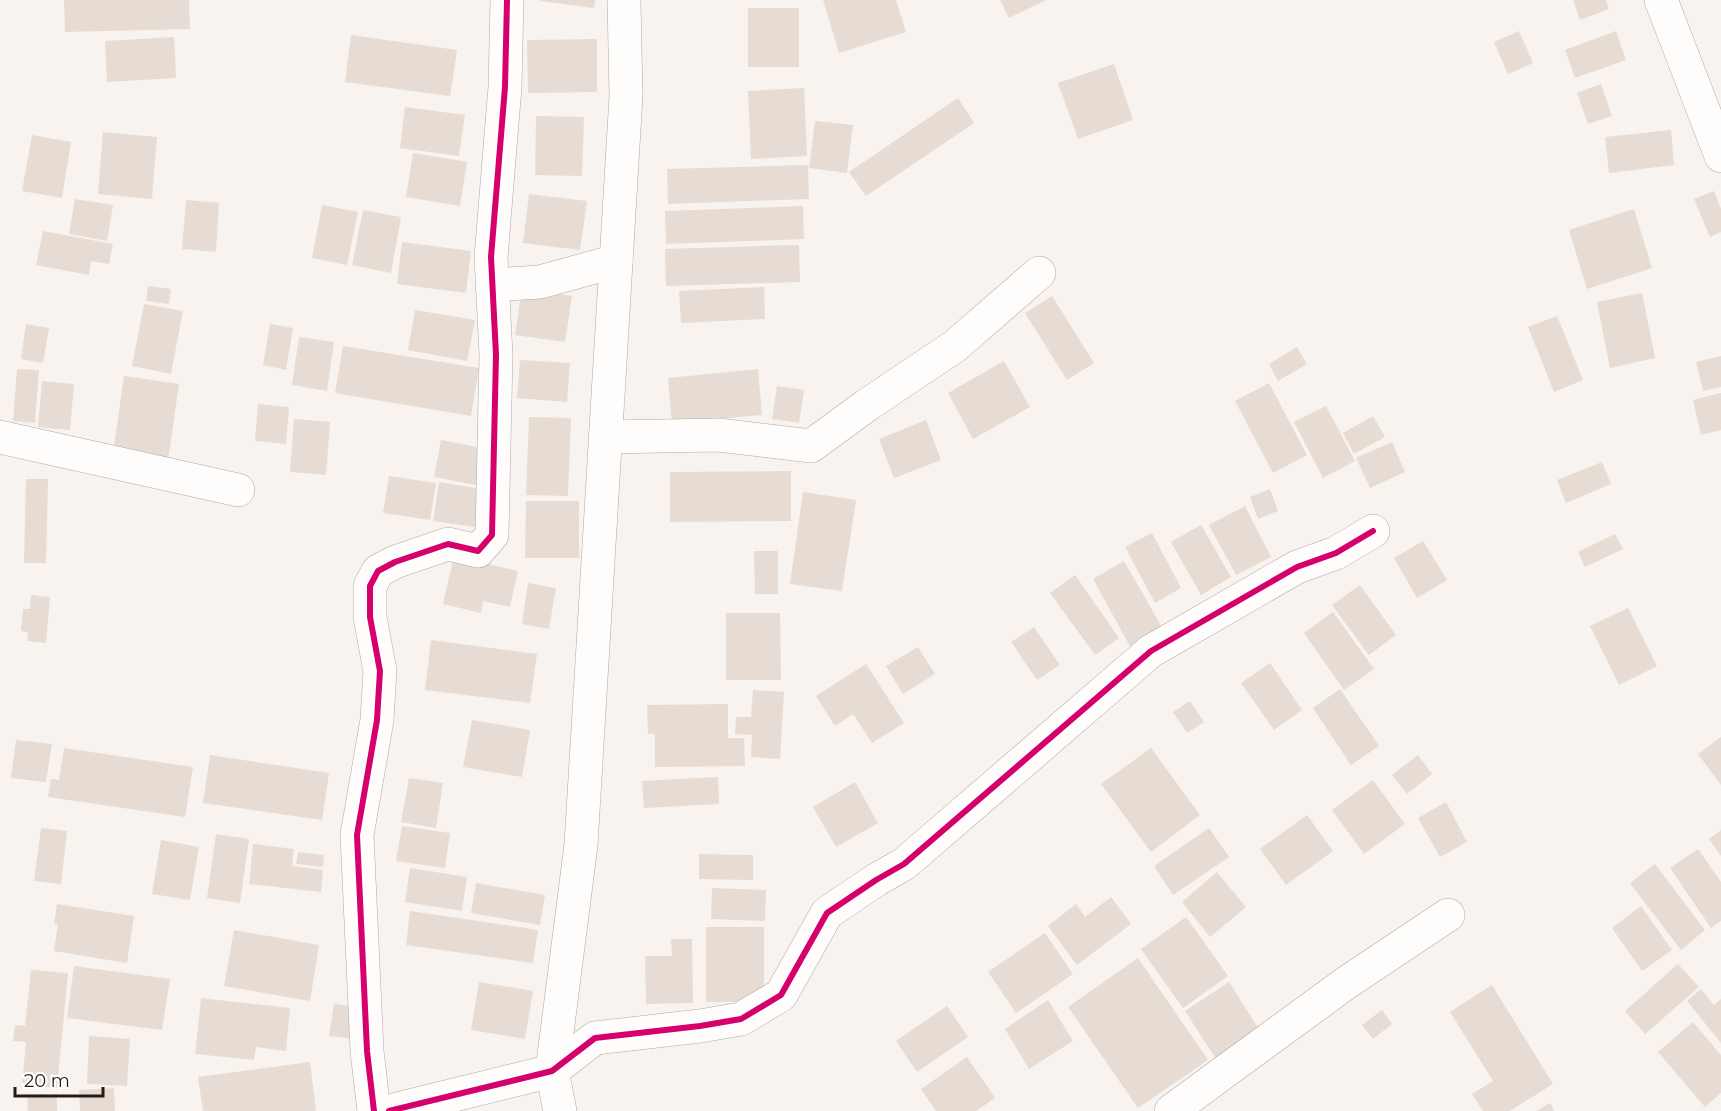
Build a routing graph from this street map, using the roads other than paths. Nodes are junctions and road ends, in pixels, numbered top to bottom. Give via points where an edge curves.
1 (507, 0) edge
2 (624, 0) edge
3 (1661, 0) edge
4 (1721, 156) edge
5 (616, 261) junction
6 (1039, 273) dead end
7 (492, 285) junction
8 (0, 436) edge
9 (605, 437) junction
10 (238, 490) dead end
11 (1373, 531) dead end
12 (1448, 915) dead end
13 (552, 1071) junction
14 (374, 1111) edge
15 (389, 1111) edge
16 (560, 1111) edge
17 (1171, 1111) edge

1 - 7 street
2 - 5 street via 626,96
3 - 4 street
5 - 7 street via 540,282
5 - 9 street
6 - 9 street via 955,346 811,446 718,435
7 - 14 street via 496,355 492,535 478,551 448,544 394,562 378,571 370,586 370,616 380,671 357,835
8 - 10 street
9 - 13 street via 581,845
11 - 13 street via 1336,553 1297,567 1150,651 904,864 827,913 781,995 741,1019 595,1038
12 - 17 street via 1346,983
13 - 15 street
13 - 16 street

